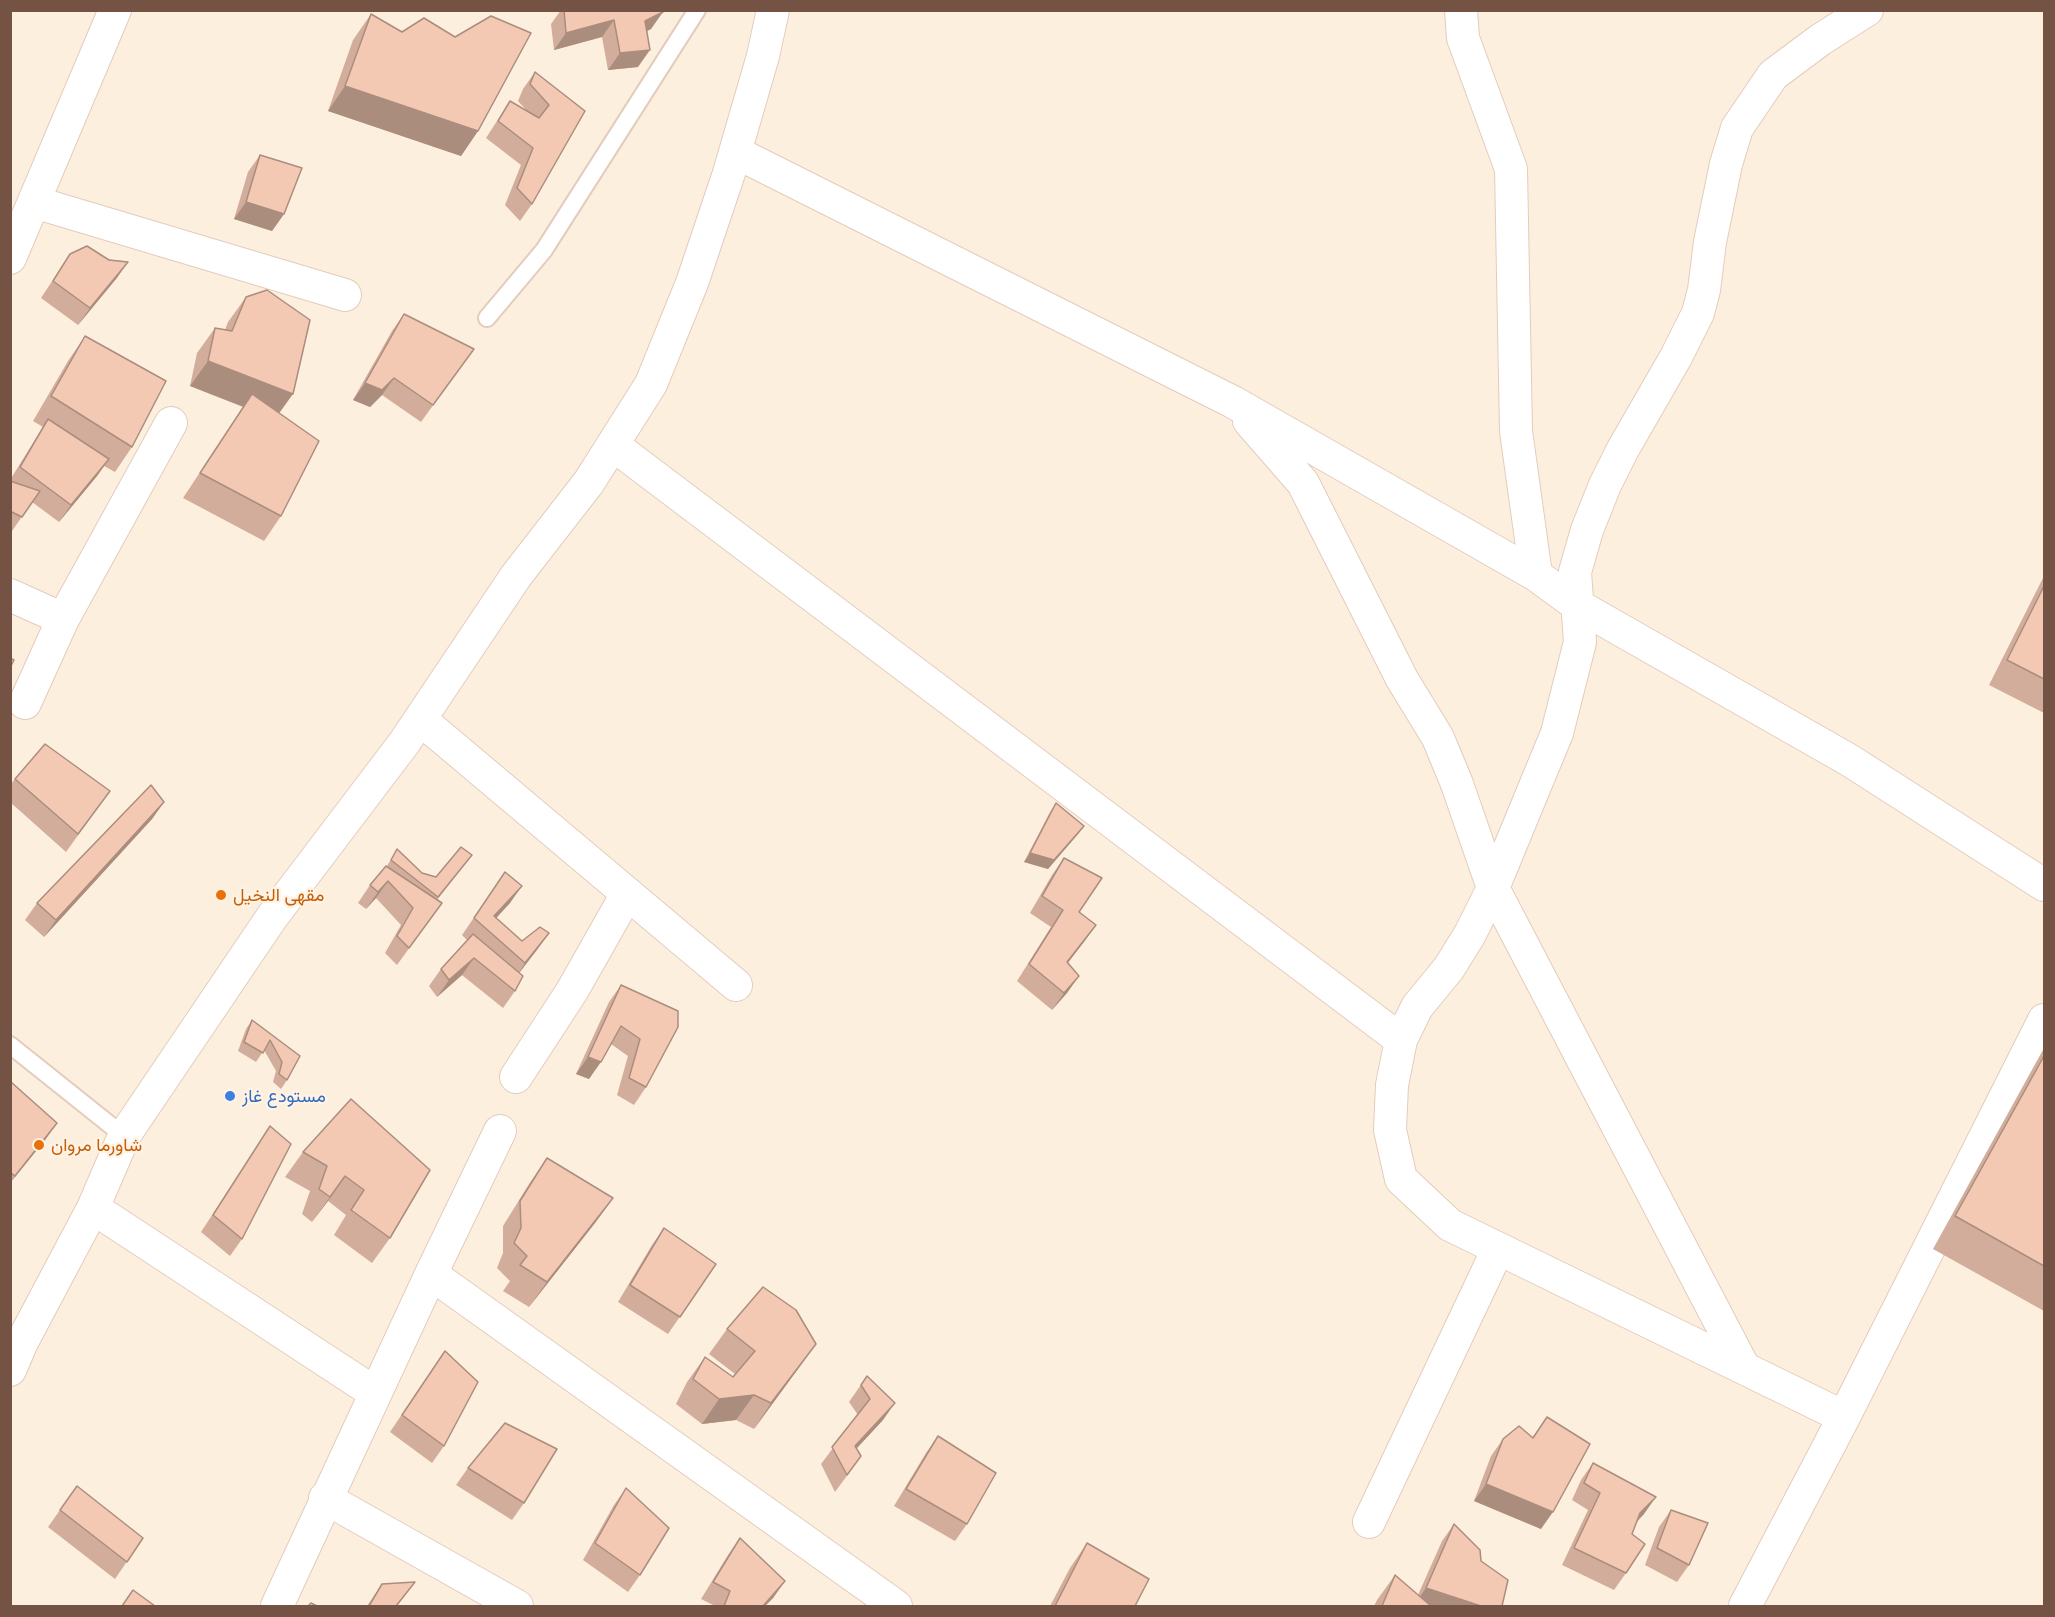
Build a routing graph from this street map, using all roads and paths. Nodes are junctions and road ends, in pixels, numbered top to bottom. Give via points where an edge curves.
1 (114, 10) edge
2 (697, 10) edge
3 (773, 10) edge
4 (1461, 10) edge
5 (1867, 10) edge
6 (735, 152) junction
7 (34, 202) junction
8 (10, 258) edge
9 (345, 295) dead end
10 (487, 318) dead end
11 (1233, 402) junction
12 (171, 423) dead end
13 (613, 445) junction
14 (1536, 575) junction
15 (10, 595) edge
16 (1577, 605) junction
17 (63, 620) junction
18 (25, 703) dead end
19 (420, 719) junction
20 (2044, 885) edge
21 (1493, 888) junction
22 (627, 894) junction
23 (736, 985) dead end
24 (2044, 1020) edge
25 (1401, 1040) junction
26 (10, 1045) edge
27 (516, 1077) dead end
28 (500, 1131) dead end
29 (124, 1136) junction
30 (93, 1208) junction
31 (1498, 1249) junction
32 (430, 1274) junction
33 (14, 1349) edge
34 (1744, 1368) junction
35 (375, 1393) junction
36 (1844, 1417) junction
37 (325, 1498) junction
38 (1369, 1522) dead end
39 (277, 1606) edge
40 (517, 1606) edge
41 (896, 1606) edge
42 (1745, 1606) edge

1 - 7 street
2 - 10 lane via 544,250
3 - 6 street
4 - 14 street via 1464,38 1511,169 1516,431
5 - 16 street via 1773,75 1737,128 1724,175 1698,313 1605,485 1575,572
6 - 11 street
6 - 13 street via 692,283 651,384
7 - 8 street
7 - 9 street
11 - 14 street
11 - 21 street via 1303,483 1402,679 1437,738
12 - 17 street
13 - 19 street via 516,576
13 - 25 street
14 - 16 street
15 - 17 street
16 - 20 street via 1849,760
16 - 21 street via 1580,642 1557,733
17 - 18 street
19 - 22 street
19 - 29 street via 272,917
21 - 25 street via 1470,934 1417,1007
21 - 34 street
22 - 23 street
22 - 27 street via 572,991
24 - 36 street
25 - 31 street via 1389,1130 1401,1179 1450,1225
26 - 29 lane
28 - 32 street
29 - 30 street
30 - 33 street
30 - 35 street
31 - 34 street
31 - 38 street
32 - 35 street
32 - 41 street
34 - 36 street
35 - 37 street
36 - 42 street
37 - 39 street
37 - 40 street

